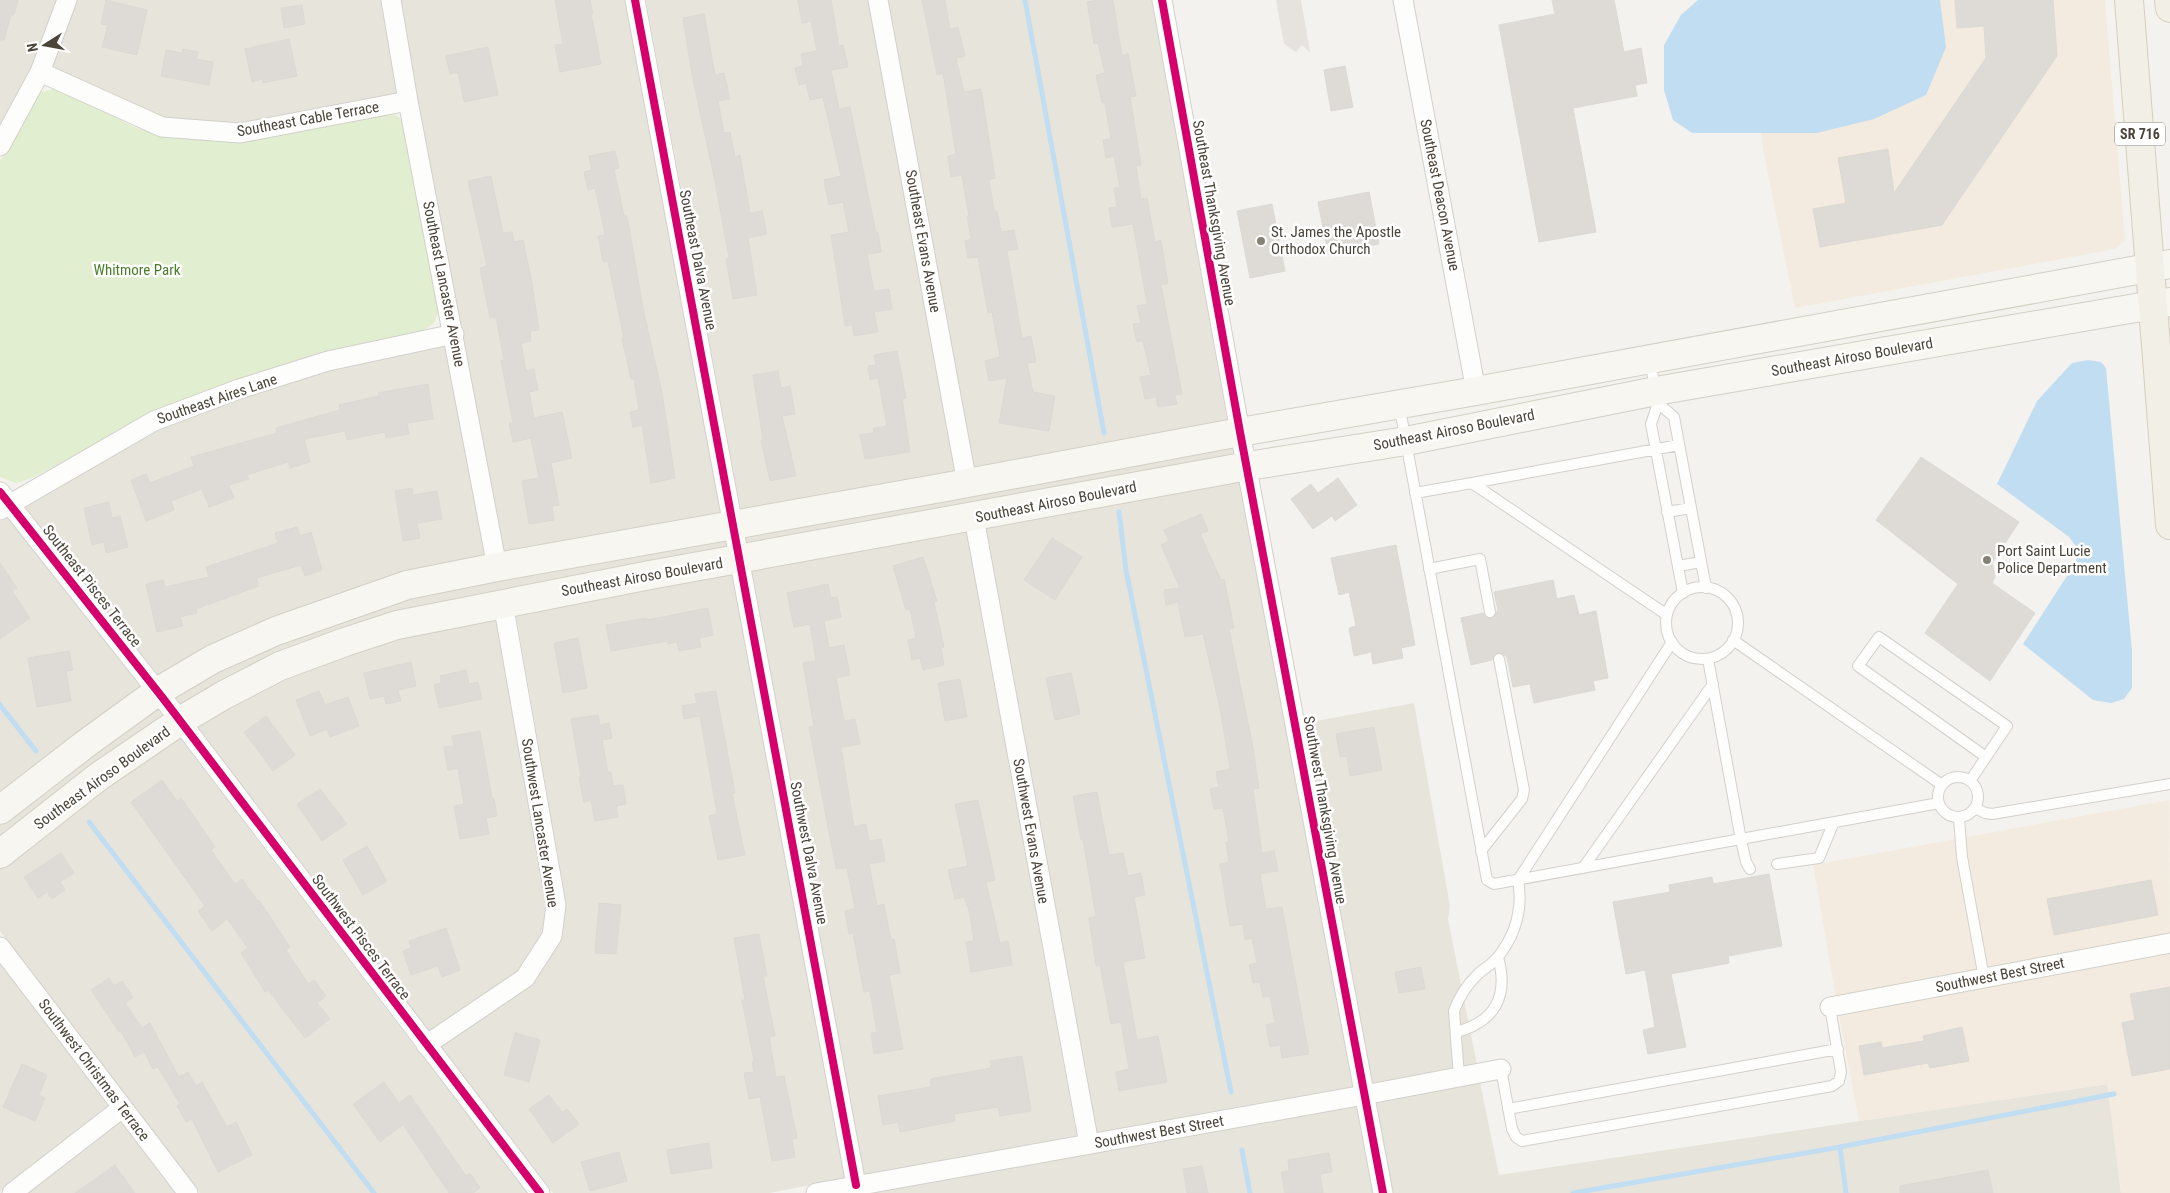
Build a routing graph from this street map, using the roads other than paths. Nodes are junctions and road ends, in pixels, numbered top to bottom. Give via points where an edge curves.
1 (67, 0) edge
2 (391, 0) edge
3 (636, 0) edge
4 (878, 0) edge
5 (1162, 0) edge
6 (1403, 0) edge
7 (2130, 0) edge
8 (2170, 0) edge
9 (2170, 8) edge
10 (40, 72) junction
11 (408, 101) junction
12 (0, 146) edge
13 (2160, 266) edge
14 (2162, 304) edge
15 (454, 334) junction
16 (1650, 359) junction
17 (1476, 391) junction
18 (1657, 397) junction
19 (1399, 404) junction
20 (1240, 432) junction
21 (1406, 441) junction
22 (1679, 445) junction
23 (1655, 450) junction
24 (1248, 466) junction
25 (967, 483) junction
26 (1472, 483) junction
27 (1415, 493) junction
28 (3, 502) edge
29 (1691, 508) junction
30 (1667, 512) junction
31 (974, 518) junction
32 (2170, 525) edge
33 (734, 526) junction
34 (740, 559) junction
35 (1701, 562) junction
36 (1678, 566) junction
37 (497, 567) junction
38 (1429, 569) junction
39 (1706, 588) junction
40 (1683, 592) junction
41 (503, 603) junction
42 (1490, 612) dead end
43 (1667, 615) junction
44 (1733, 640) junction
45 (1672, 642) junction
46 (1499, 659) dead end
47 (1708, 659) junction
48 (1713, 684) junction
49 (160, 695) junction
50 (180, 721) junction
51 (1986, 757) junction
52 (1970, 781) junction
53 (2170, 784) edge
54 (1942, 785) junction
55 (1939, 803) junction
56 (1975, 808) junction
57 (0, 810) edge
58 (1959, 818) junction
59 (1833, 824) junction
60 (1741, 840) junction
61 (1481, 851) junction
62 (0, 854) edge
63 (1777, 864) dead end
64 (1583, 868) junction
65 (1750, 869) dead end
66 (1518, 880) junction
67 (2170, 943) edge
68 (0, 947) edge
69 (1498, 957) junction
70 (1984, 978) junction
71 (1830, 1007) joint
72 (1456, 1032) junction
73 (426, 1045) junction
74 (1838, 1050) junction
75 (1501, 1069) joint
76 (1460, 1077) junction
77 (1364, 1095) junction
78 (122, 1108) junction
79 (1508, 1109) junction
80 (1088, 1144) junction
81 (856, 1185) junction
82 (12, 1193) edge
83 (188, 1193) edge
84 (540, 1193) edge
85 (816, 1193) edge
86 (1383, 1193) edge

1 - 10 street
2 - 11 street, Southeast Lancaster Avenue
3 - 33 street, Southeast Dalva Avenue
4 - 25 street, Southeast Evans Avenue
5 - 20 street, Southeast Thanksgiving Avenue
6 - 17 street, Southeast Deacon Avenue
7 - 13 main road, SR 716
8 - 9 main road
10 - 11 street, Southeast Cable Terrace via 162,127 230,133
10 - 12 street
11 - 15 street, Southeast Lancaster Avenue
13 - 14 main road, SR 716
13 - 16 main road
14 - 18 main road, Southeast Airoso Boulevard
14 - 32 main road, SR 716
15 - 28 street, Southeast Aires Lane via 328,361 239,389 154,421
15 - 37 street, Southeast Lancaster Avenue
16 - 17 main road
16 - 18 lane
17 - 19 main road
18 - 21 main road, Southeast Airoso Boulevard
18 - 22 lane via 1674,417
18 - 23 lane via 1651,424
19 - 20 main road
19 - 21 lane
20 - 24 street, Southwest Thanksgiving Avenue
20 - 25 main road
21 - 24 main road, Southeast Airoso Boulevard
21 - 27 lane
22 - 23 lane
22 - 29 lane
23 - 26 lane
23 - 30 lane
24 - 31 main road, Southeast Airoso Boulevard
24 - 77 street, Southwest Thanksgiving Avenue
25 - 33 main road
26 - 27 lane
26 - 43 lane
27 - 38 lane
28 - 49 street, Southeast Pisces Terrace
29 - 30 lane
29 - 35 lane
30 - 36 lane
31 - 34 main road, Southeast Airoso Boulevard
31 - 80 street, Southwest Evans Avenue
33 - 34 street, Southwest Dalva Avenue
33 - 37 main road
34 - 41 main road, Southeast Airoso Boulevard
34 - 81 street, Southwest Dalva Avenue
35 - 36 lane
35 - 39 lane
36 - 40 lane
37 - 49 main road via 407,585 276,631 213,659
38 - 42 lane via 1480,560
38 - 61 lane
39 - 40 lane via 1696,587
39 - 44 lane via 1723,593 1732,604 1738,617
40 - 43 lane via 1672,602
41 - 50 main road, Southeast Airoso Boulevard via 397,625 344,642 280,666
41 - 73 street, Southwest Lancaster Avenue via 556,905 552,936 525,978
43 - 45 lane via 1666,629
44 - 47 lane via 1721,654
44 - 54 lane
45 - 47 lane via 1681,652 1694,658
45 - 66 lane
46 - 61 lane via 1524,790 1522,800
47 - 48 lane
48 - 60 lane
48 - 64 lane
49 - 50 street, Southwest Pisces Terrace
49 - 57 main road via 84,745
50 - 62 main road, Southeast Airoso Boulevard via 98,777
50 - 73 street, Southwest Pisces Terrace
51 - 51 lane via 1858,666 1878,637 2007,726
51 - 52 lane
52 - 54 lane via 1952,778
52 - 56 lane via 1977,791
53 - 56 lane via 1992,814
54 - 55 lane
55 - 58 lane via 1946,814
55 - 59 lane
56 - 58 lane
58 - 70 lane via 1962,857
59 - 60 lane
59 - 63 lane via 1819,858
60 - 64 lane
60 - 65 lane
61 - 66 lane via 1487,880 1494,884
64 - 66 lane
66 - 69 lane via 1521,895 1518,918
67 - 70 street, Southwest Best Street
68 - 78 street, Southwest Christmas Terrace
69 - 72 lane via 1477,975 1458,1001 1454,1011
69 - 72 lane via 1503,973 1502,990 1496,1006 1486,1019 1472,1028
70 - 71 street, Southwest Best Street
71 - 74 lane
72 - 76 lane
73 - 84 street, Southwest Pisces Terrace
74 - 79 lane
74 - 79 lane via 1841,1072 1832,1086 1522,1141 1512,1129
75 - 76 street, Southwest Best Street
75 - 79 lane
76 - 77 street, Southwest Best Street
77 - 80 street, Southwest Best Street
77 - 86 street, Southwest Thanksgiving Avenue
78 - 82 street
78 - 83 street, Southwest Christmas Terrace
80 - 81 street, Southwest Best Street
81 - 85 street, Southwest Best Street

